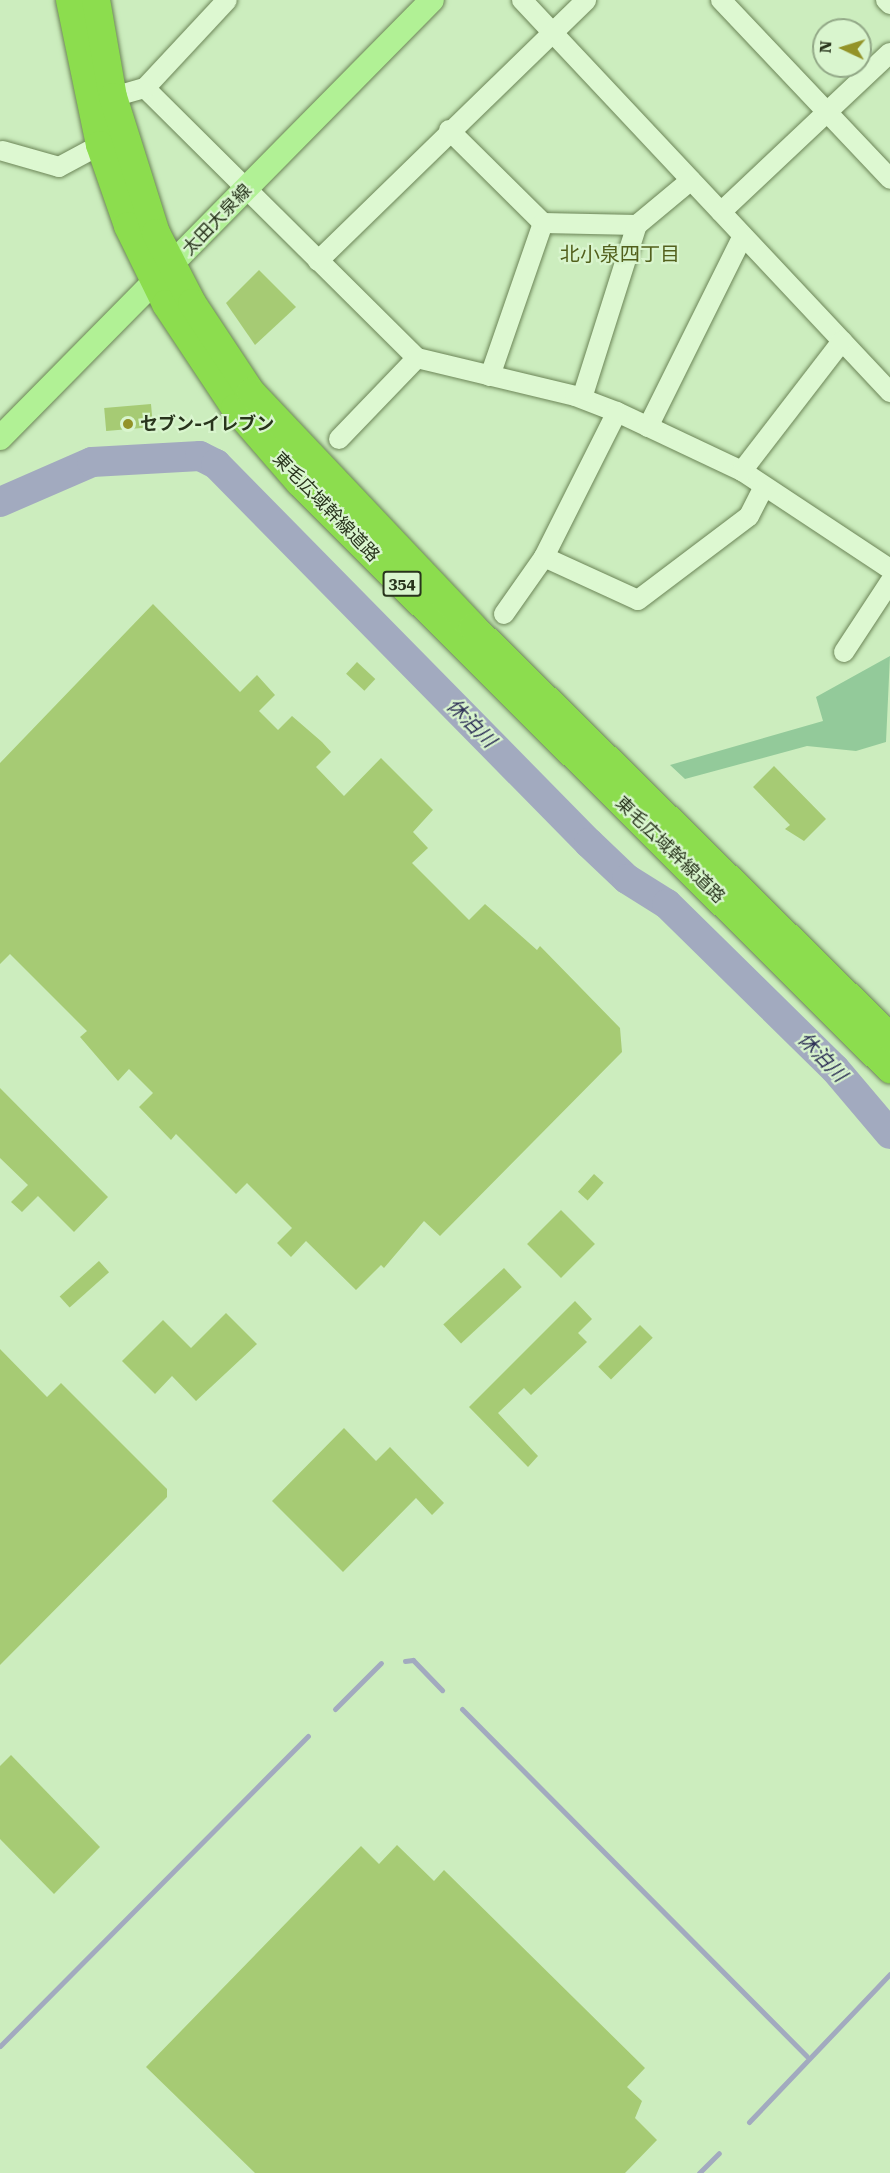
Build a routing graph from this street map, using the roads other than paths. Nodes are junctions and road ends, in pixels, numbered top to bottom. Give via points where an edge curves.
1 (70, 0) edge
2 (96, 0) edge
3 (226, 0) edge
4 (432, 0) edge
5 (522, 0) edge
6 (586, 0) edge
7 (721, 0) edge
8 (886, 0) edge
9 (890, 4) edge
10 (553, 33) junction
11 (890, 53) edge
12 (145, 88) junction
13 (113, 97) junction
14 (828, 113) junction
15 (449, 130) junction
16 (99, 145) junction
17 (3, 151) dead end
18 (890, 179) edge
19 (691, 180) junction
20 (246, 191) junction
21 (721, 212) junction
22 (543, 223) junction
23 (637, 225) junction
24 (743, 236) junction
25 (318, 261) junction
26 (163, 276) junction
27 (842, 341) junction
28 (417, 358) junction
29 (490, 376) junction
30 (890, 392) edge
31 (582, 398) junction
32 (617, 412) junction
33 (648, 427) junction
34 (0, 438) edge
35 (339, 439) dead end
36 (741, 471) junction
37 (763, 488) junction
38 (544, 557) junction
39 (890, 569) edge
40 (890, 582) edge
41 (504, 614) dead end
42 (844, 652) dead end
43 (890, 1037) edge
44 (890, 1069) edge

1 - 16 highway, 東毛広域幹線道路 / 354
2 - 13 highway, 東毛広域幹線道路 / 354
3 - 12 street
4 - 20 main road, 太田大泉線
5 - 10 street
6 - 10 street
7 - 14 street
8 - 9 street
10 - 15 street
10 - 19 street
11 - 14 street
12 - 13 street
12 - 20 street
13 - 26 highway, 東毛広域幹線道路 / 354
14 - 18 street
14 - 21 street
15 - 22 street
15 - 25 street
16 - 17 street via 51,167
16 - 26 highway, 東毛広域幹線道路 / 354
19 - 21 street
19 - 23 street
20 - 25 street
20 - 26 main road, 太田大泉線
21 - 24 street
22 - 23 street
22 - 29 street
23 - 31 street
24 - 27 street
24 - 33 street
25 - 28 street
26 - 34 main road, 太田大泉線
26 - 43 highway, 東毛広域幹線道路 / 354 via 294,443
26 - 44 highway, 東毛広域幹線道路 / 354 via 235,408 300,483
27 - 30 street
27 - 36 street
28 - 29 street
28 - 35 street
29 - 31 street
31 - 32 street
32 - 33 street
32 - 38 street
33 - 36 street
36 - 37 street
37 - 38 street via 742,523 638,600
37 - 39 street
38 - 41 street
40 - 42 street

